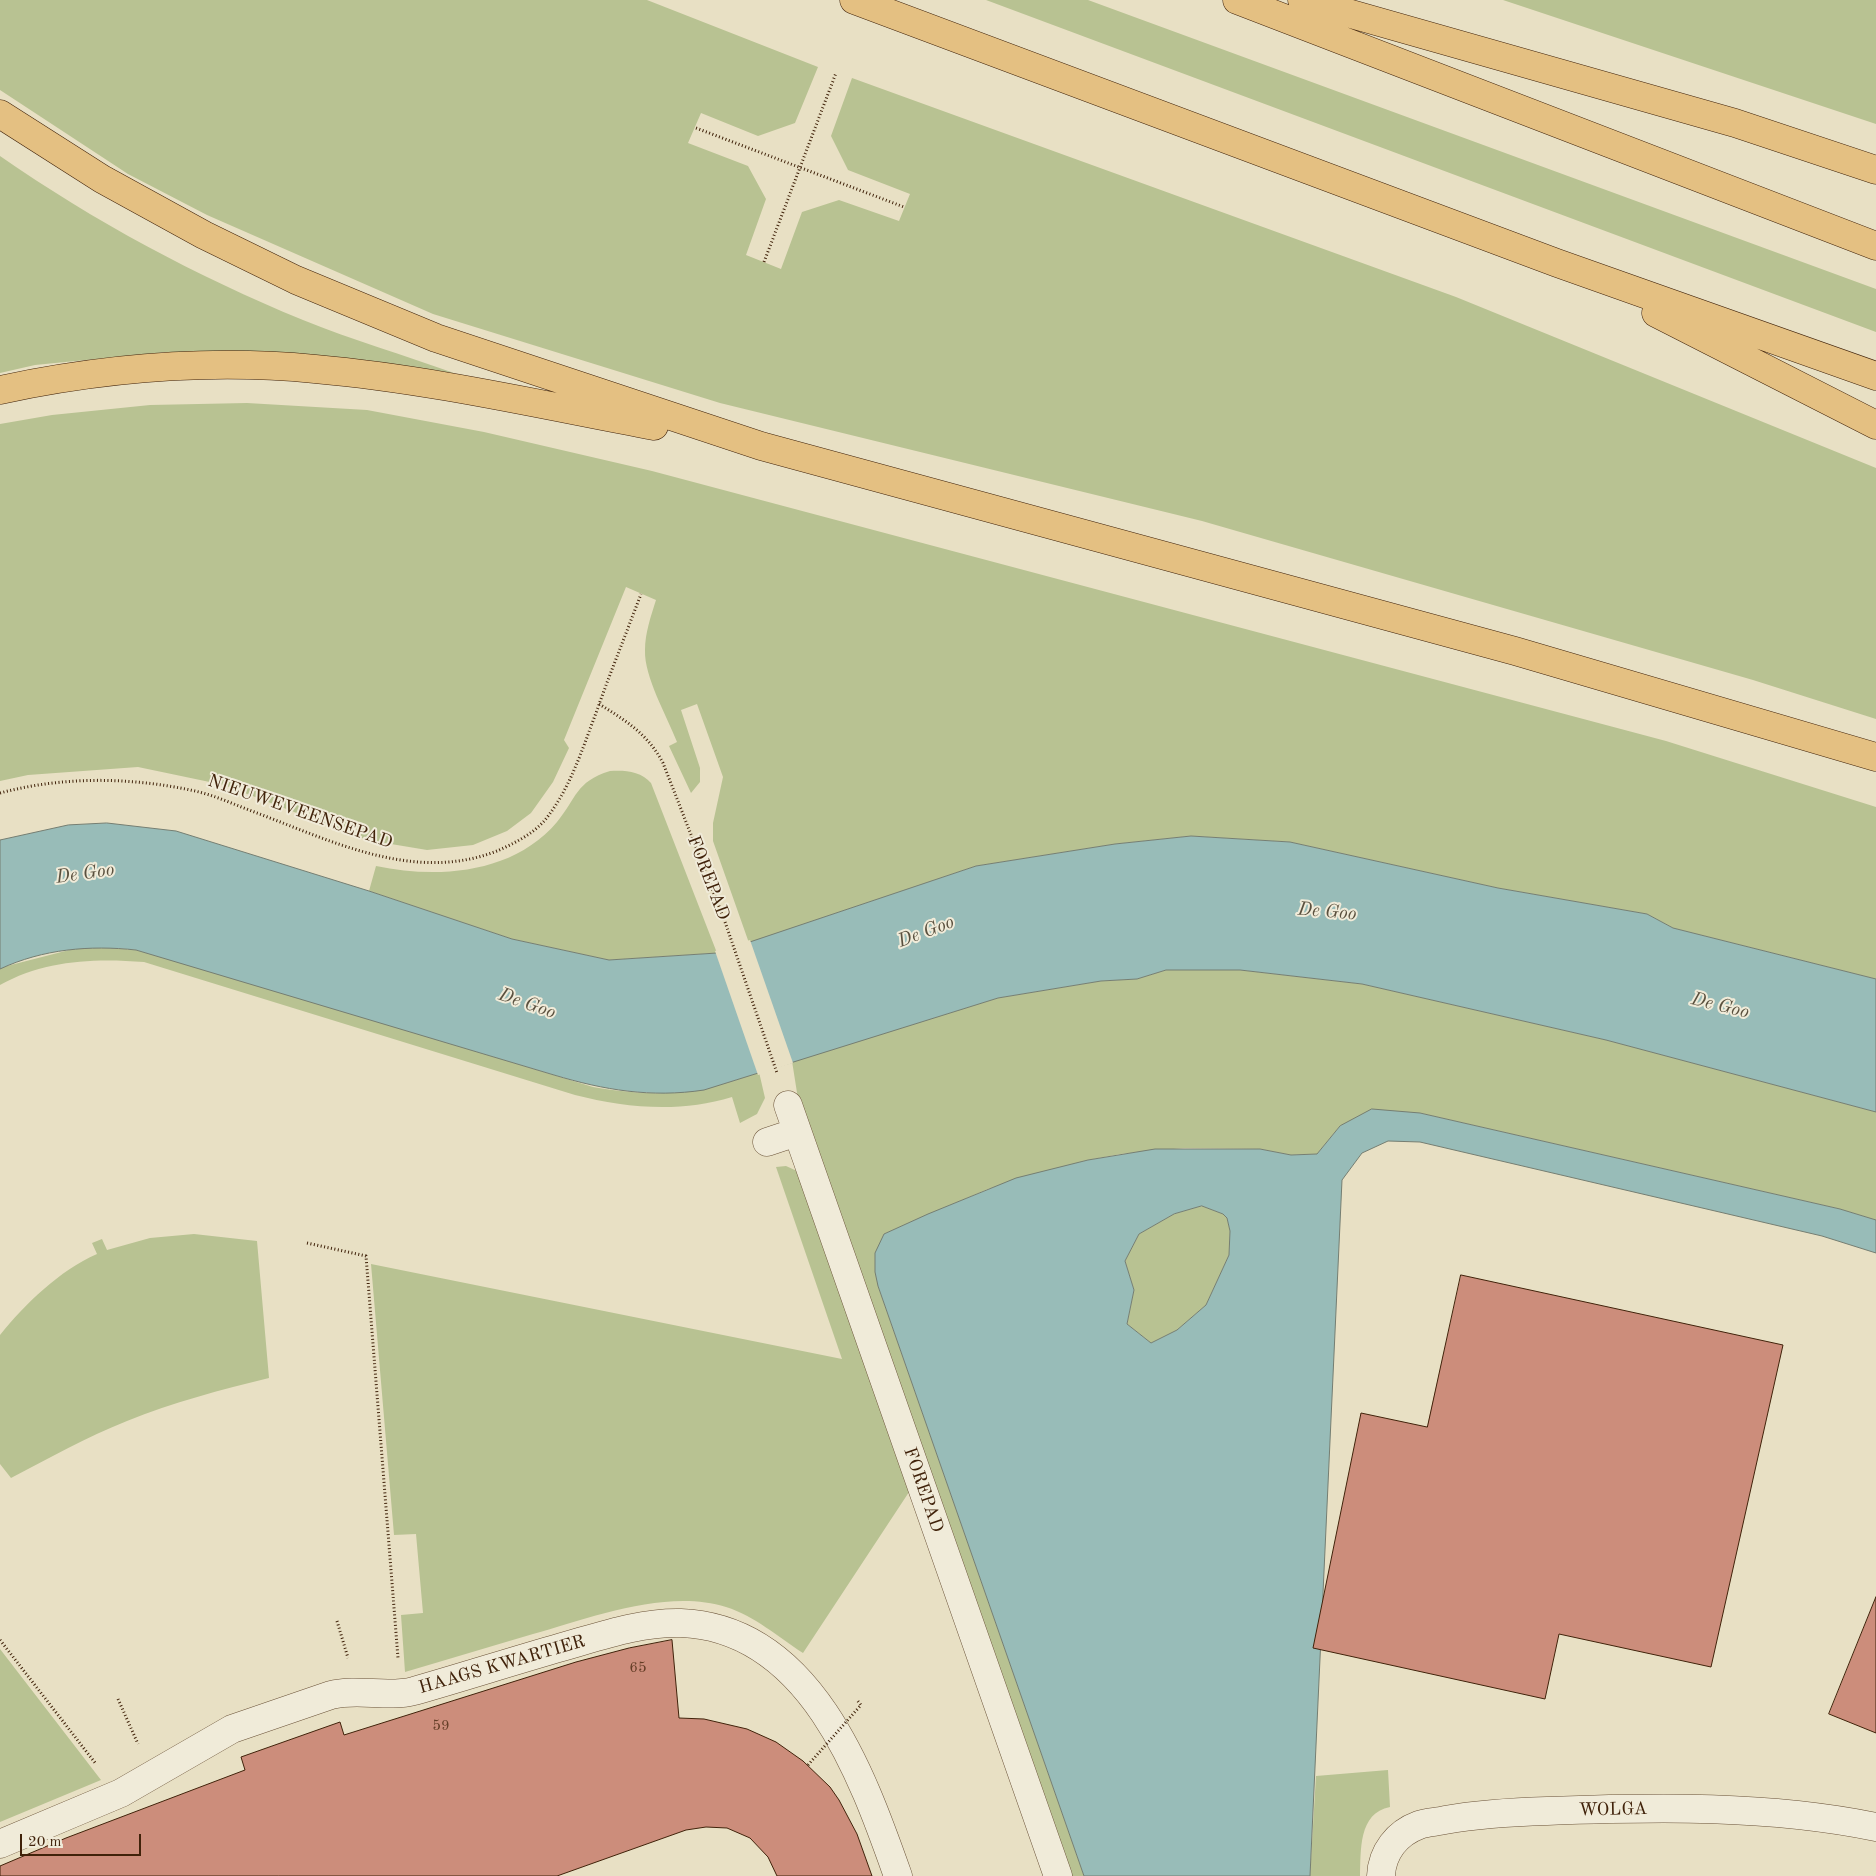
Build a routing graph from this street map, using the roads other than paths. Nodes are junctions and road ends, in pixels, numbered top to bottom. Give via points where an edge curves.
1 (854, 0) edge
2 (1237, 0) edge
3 (1302, 0) edge
4 (0, 114) edge
5 (1876, 170) edge
6 (1876, 246) edge
7 (1557, 263) junction
8 (1876, 376) edge
9 (0, 390) edge
10 (1876, 425) edge
11 (761, 446) junction
12 (1876, 757) edge
13 (788, 1105) dead end
14 (797, 1132) junction
15 (767, 1142) dead end
16 (1876, 1827) edge
17 (0, 1844) edge
18 (898, 1876) edge
19 (1058, 1876) edge
20 (1381, 1876) edge

1 - 7 highway
2 - 6 highway
3 - 5 highway via 1735,123
4 - 11 highway via 102,179 204,236 360,308 436,338
7 - 8 highway
7 - 10 highway
9 - 11 highway via 145,368 254,365 314,368 426,383
11 - 12 highway via 1478,641
13 - 14 street, FOREPAD
14 - 15 street
14 - 19 street, FOREPAD
16 - 20 street, WOLGA via 1837,1819 1727,1810 1615,1809 1479,1814 1420,1825 1402,1834 1381,1864
17 - 18 street, HAAGS KWARTIER via 119,1794 227,1732 331,1695 401,1693 599,1636 643,1626 680,1623 709,1626 739,1636 769,1654 799,1680 828,1718 856,1767

